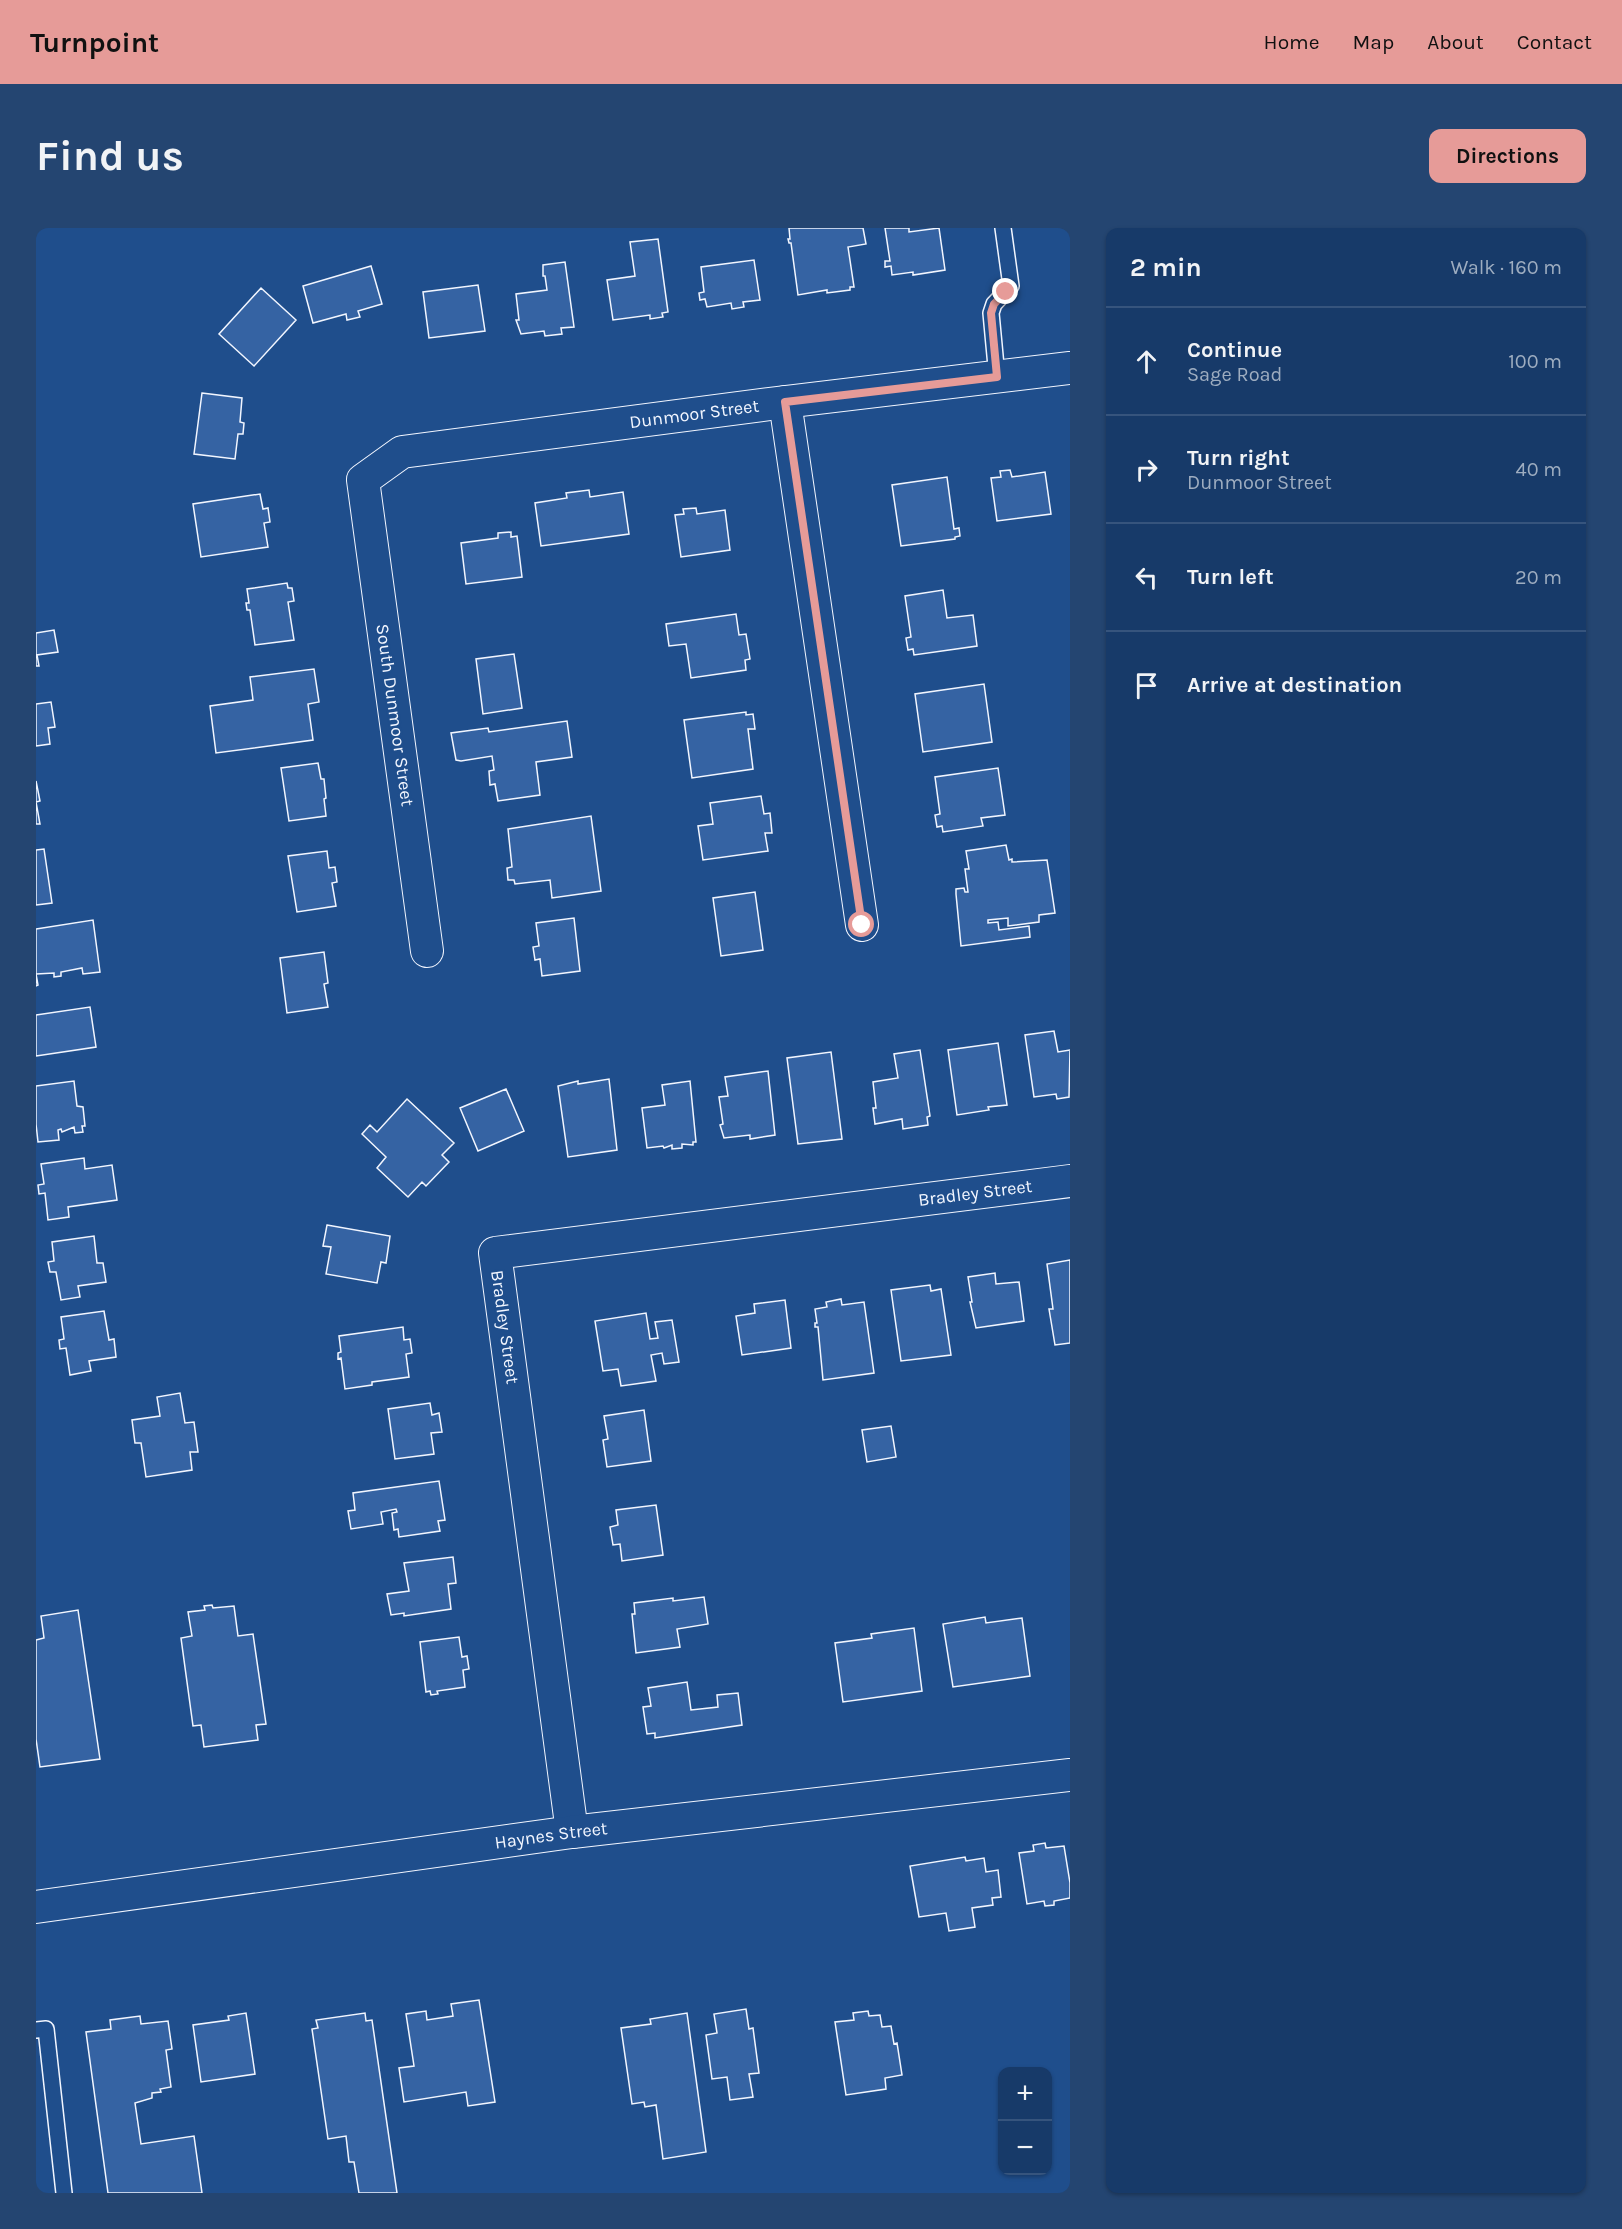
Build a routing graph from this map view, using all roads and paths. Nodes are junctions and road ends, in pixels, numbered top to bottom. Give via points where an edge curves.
1 (1003, 228) edge
2 (1070, 368) edge
3 (997, 377) junction
4 (785, 402) junction
5 (363, 480) joint
6 (862, 925) dead end
7 (427, 951) dead end
8 (1070, 1181) edge
9 (1070, 1775) edge
10 (573, 1832) junction
11 (36, 1907) edge
12 (36, 2030) edge
13 (64, 2193) edge

1 - 3 lane via 1011,286 991,313
2 - 3 street, Dunmoor Street
3 - 4 street, Dunmoor Street
4 - 5 street, Dunmoor Street via 402,452
4 - 6 street
5 - 7 street, South Dunmoor Street
8 - 10 street, Bradley Street via 495,1253
9 - 10 street, Haynes Street
10 - 11 street, Haynes Street
12 - 13 lane via 46,2029

